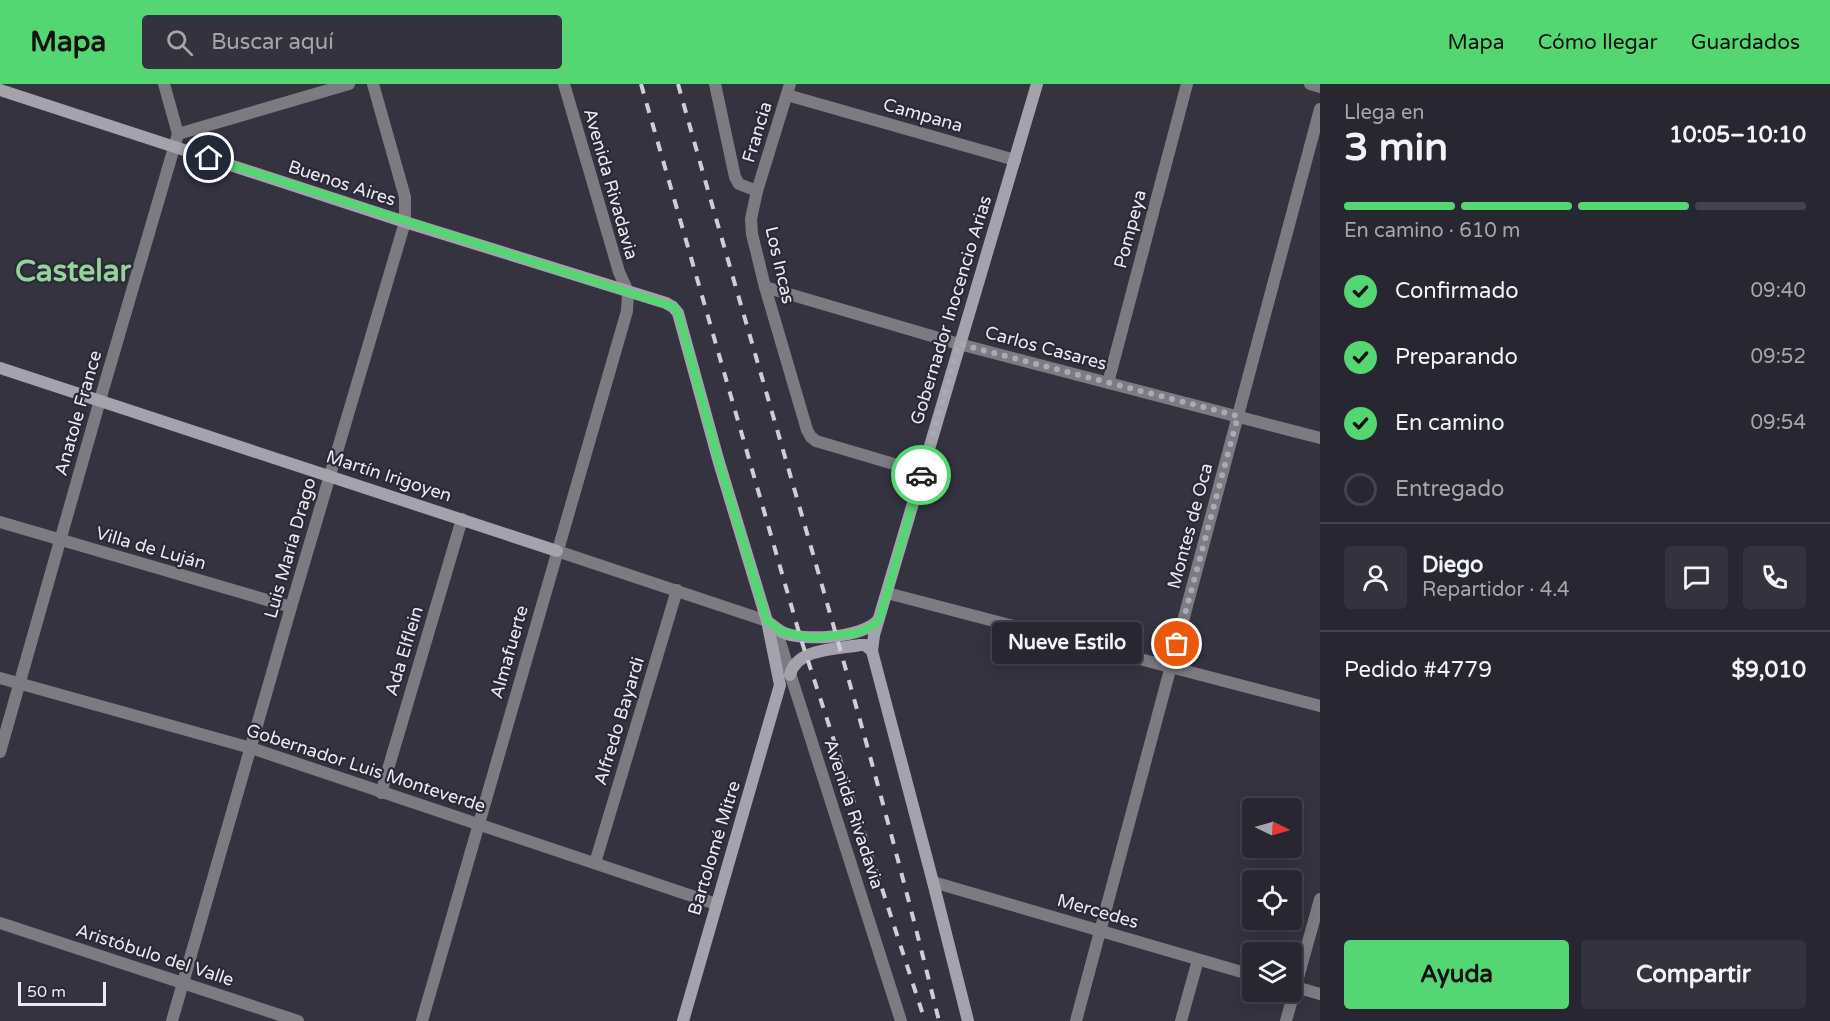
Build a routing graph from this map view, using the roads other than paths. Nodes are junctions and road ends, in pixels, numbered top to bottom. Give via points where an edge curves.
1 (164, 84) edge
2 (349, 84) edge
3 (373, 84) edge
4 (564, 84) edge
5 (715, 84) edge
6 (1037, 84) edge
7 (1187, 84) edge
8 (1310, 84) edge
9 (1320, 87) edge
10 (0, 90) edge
11 (788, 90) edge
12 (1320, 109) edge
13 (176, 140) junction
14 (1015, 160) junction
15 (757, 191) junction
16 (405, 222) junction
17 (765, 287) junction
18 (628, 292) junction
19 (674, 307) joint
20 (959, 344) junction
21 (0, 368) edge
22 (1108, 382) junction
23 (100, 400) junction
24 (1238, 416) junction
25 (1320, 438) edge
26 (921, 472) junction
27 (330, 476) junction
28 (462, 519) junction
29 (0, 522) edge
30 (61, 540) junction
31 (557, 550) junction
32 (677, 590) junction
33 (887, 593) junction
34 (291, 607) junction
35 (879, 620) junction
36 (767, 621) junction
37 (872, 651) junction
38 (1171, 667) junction
39 (790, 675) junction
40 (0, 678) edge
41 (20, 684) junction
42 (780, 685) joint
43 (1320, 706) edge
44 (251, 748) junction
45 (0, 752) edge
46 (381, 793) junction
47 (479, 824) junction
48 (596, 863) junction
49 (933, 882) junction
50 (1320, 899) edge
51 (716, 904) junction
52 (0, 923) edge
53 (1100, 930) junction
54 (1302, 957) edge
55 (1198, 960) junction
56 (1242, 972) edge
57 (183, 983) junction
58 (1302, 989) edge
59 (1320, 994) edge
60 (1290, 1002) edge
61 (172, 1021) edge
62 (298, 1021) edge
63 (422, 1021) edge
64 (683, 1021) edge
65 (901, 1021) edge
66 (968, 1021) edge
67 (1076, 1021) edge
68 (1181, 1021) edge
69 (1286, 1021) edge

1 - 13 street
2 - 13 street
3 - 16 street, Luis María Drago via 405,197
4 - 18 street, Avenida Rivadavia
5 - 15 street via 735,177 739,184
6 - 14 street, Gobernador Inocencio Arias
7 - 22 street, Pompeya
8 - 9 street
10 - 13 street, Buenos Aires
11 - 14 street, Campana
11 - 15 street, Francia
12 - 24 street, Montes de Oca
13 - 16 street, Buenos Aires
13 - 23 street, Anatole France
14 - 20 street, Gobernador Inocencio Arias
15 - 17 street, Los Incas via 752,234
16 - 18 street, Buenos Aires
16 - 27 street, Luis María Drago
17 - 20 street, Carlos Casares
17 - 26 street, Los Incas via 811,437
18 - 19 street, Buenos Aires
18 - 31 street, Almafuerte via 627,311
19 - 36 street, Avenida Rivadavia
20 - 22 street, Carlos Casares
20 - 26 street, Gobernador Inocencio Arias
21 - 23 street, Martín Irigoyen
22 - 24 street, Carlos Casares
23 - 27 street, Martín Irigoyen
23 - 30 street, Anatole France
24 - 25 street, Carlos Casares
24 - 38 street, Montes de Oca
26 - 33 street, Gobernador Inocencio Arias
27 - 28 street, Martín Irigoyen
27 - 34 street, Luis María Drago
28 - 31 street, Martín Irigoyen
28 - 46 street, Ada Elflein
29 - 30 street, Villa de Luján
30 - 34 street, Villa de Luján
30 - 41 street, Anatole France
31 - 32 street, Martín Irigoyen
31 - 47 street, Almafuerte
32 - 36 street, Martín Irigoyen
32 - 48 street, Alfredo Bayardi
33 - 35 street, Gobernador Inocencio Arias
33 - 38 street
34 - 44 street, Luis María Drago
35 - 36 street via 857,633 812,638 783,632
35 - 37 street, Gobernador Inocencio Arias
36 - 39 street, Avenida Rivadavia via 780,642
36 - 42 street, Avenida Rivadavia
37 - 39 street via 860,645 818,652 796,663
37 - 49 street
38 - 43 street
38 - 53 street, Montes de Oca
39 - 65 street, Avenida Rivadavia
40 - 41 street, Gobernador Luis Monteverde
41 - 44 street, Gobernador Luis Monteverde
41 - 45 street, Anatole France
42 - 51 street, Bartolomé Mitre
44 - 46 street, Gobernador Luis Monteverde
44 - 57 street, Luis María Drago
46 - 47 street, Gobernador Luis Monteverde
47 - 48 street, Gobernador Luis Monteverde
47 - 63 street, Almafuerte
48 - 51 street, Gobernador Luis Monteverde
49 - 53 street, Mercedes
49 - 66 street
50 - 54 street
51 - 64 street, Bartolomé Mitre
52 - 57 street, Aristóbulo del Valle
53 - 55 street, Mercedes
53 - 67 street, Montes de Oca
55 - 56 street, Mercedes
55 - 68 street
57 - 61 street, Luis María Drago
57 - 62 street, Aristóbulo del Valle
58 - 59 street
60 - 69 street

